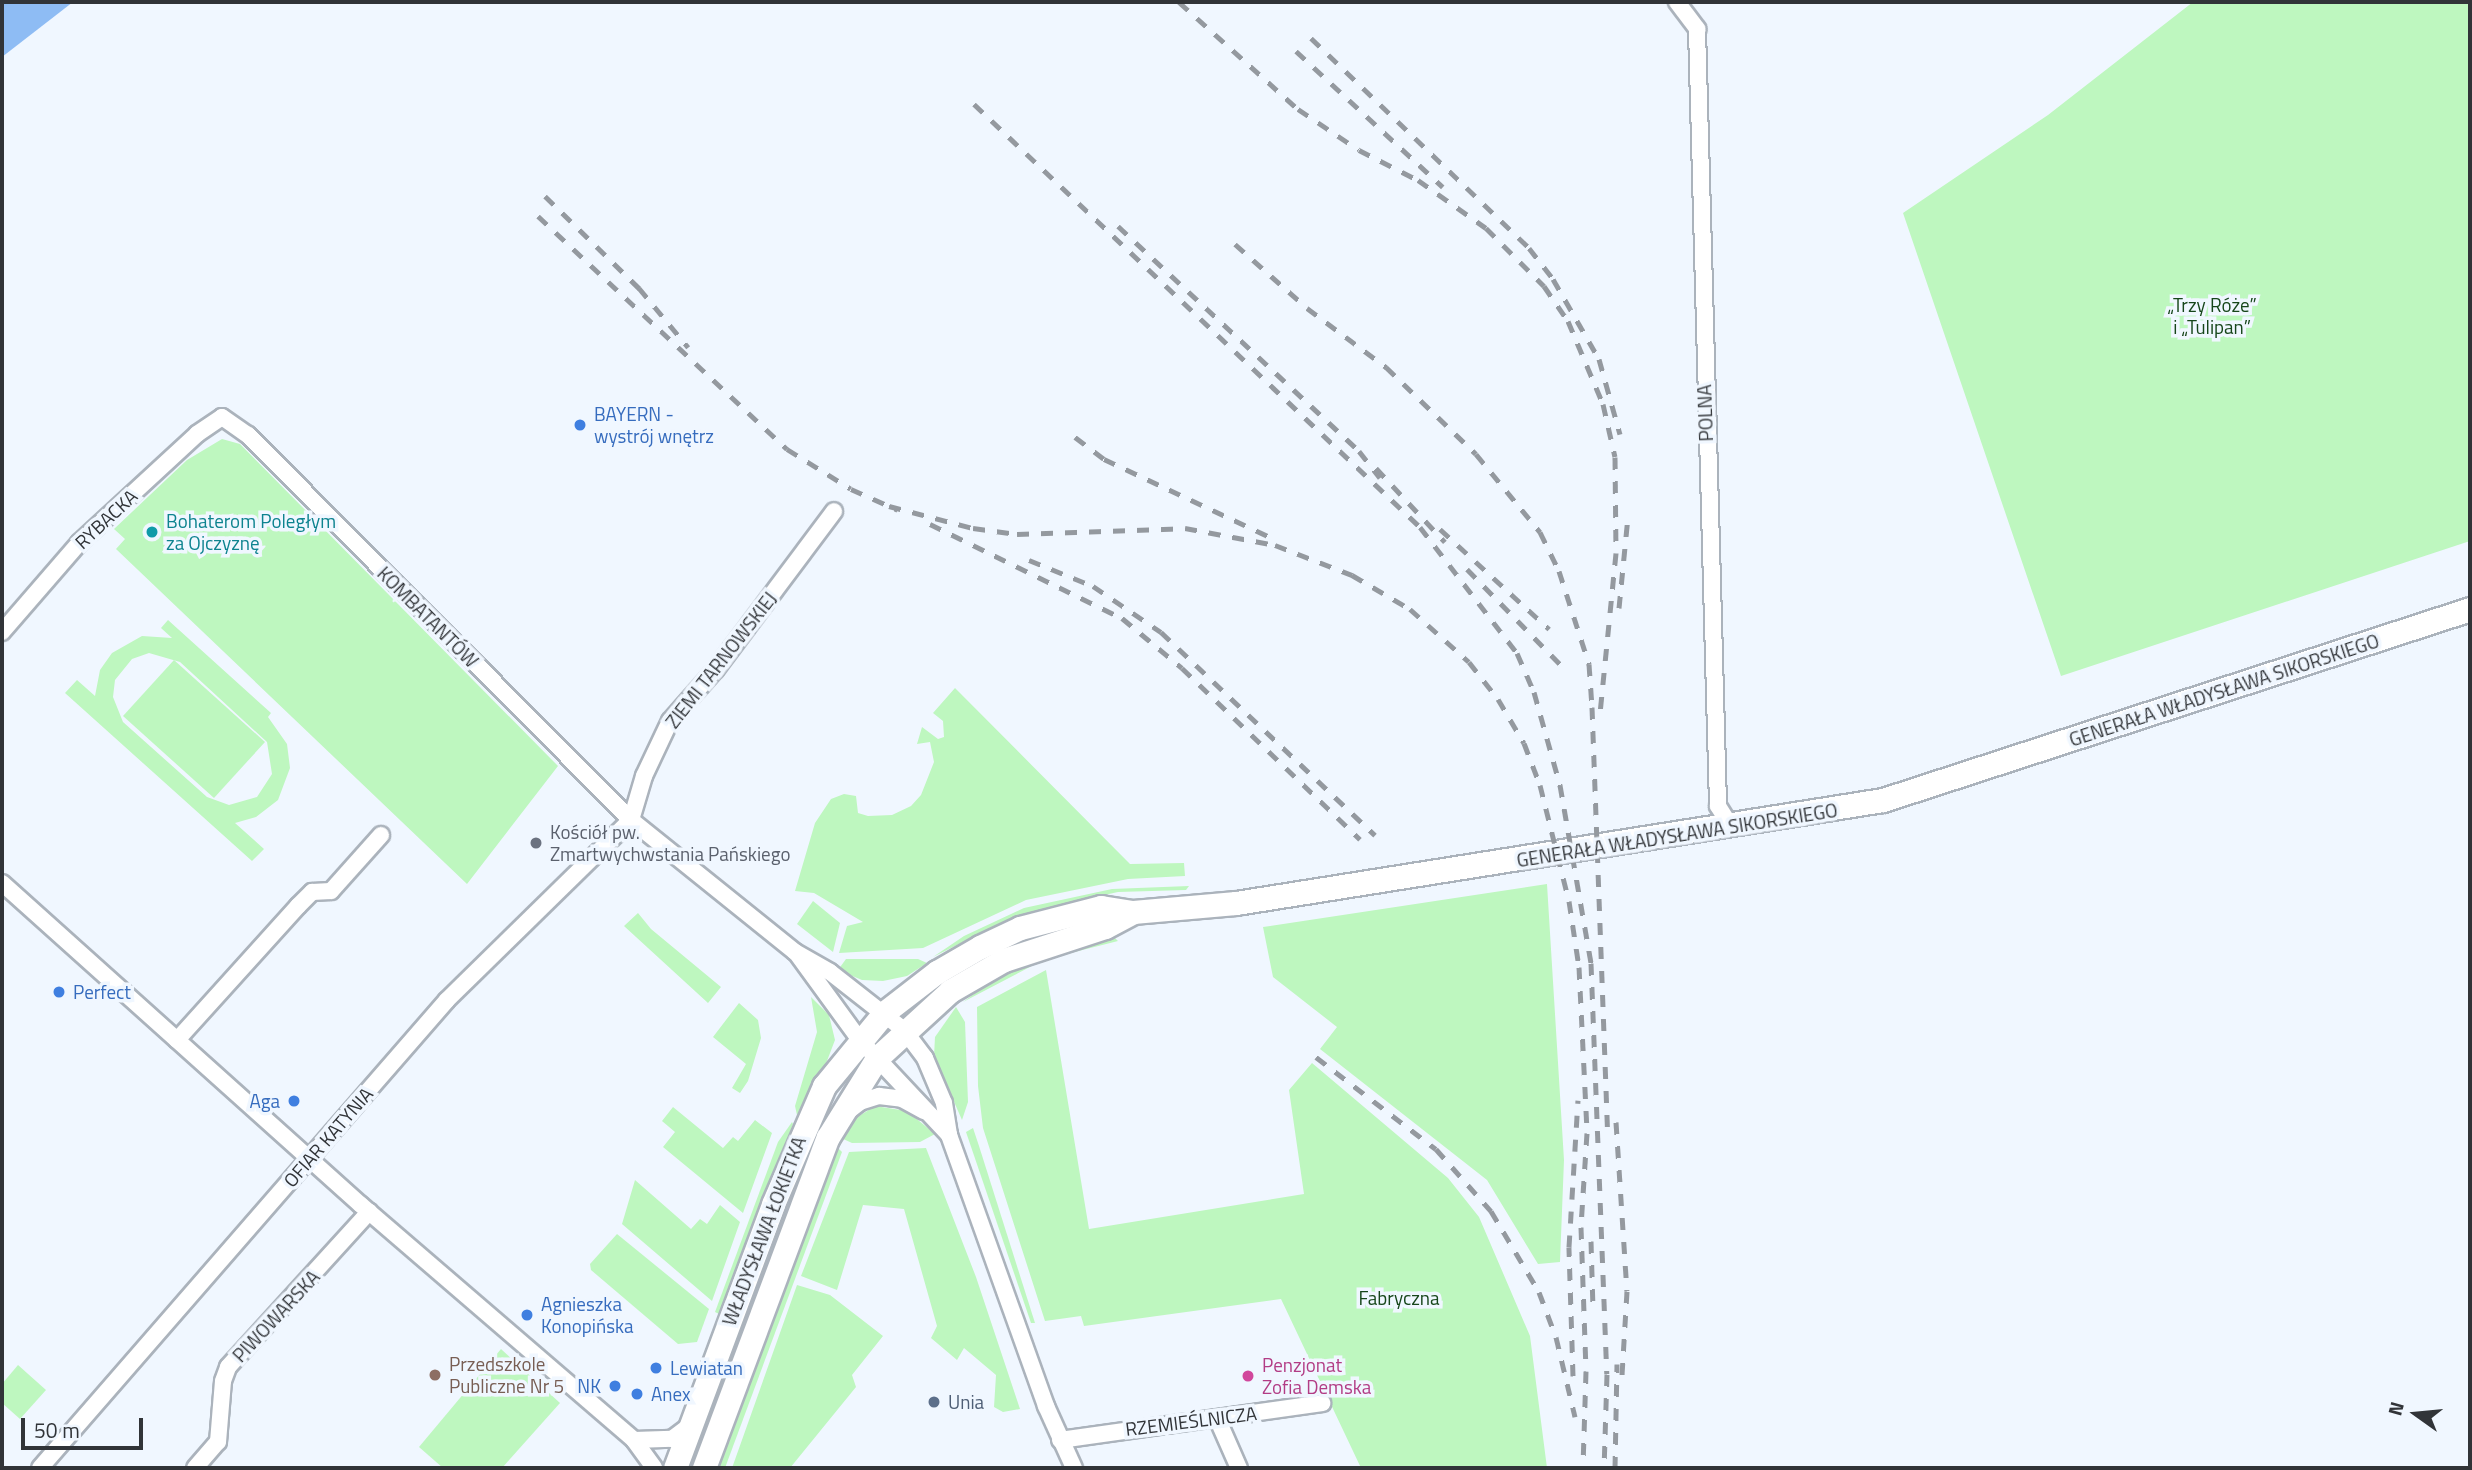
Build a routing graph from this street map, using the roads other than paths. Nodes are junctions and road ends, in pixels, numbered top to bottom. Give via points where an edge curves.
1 (1678, 2) edge
2 (222, 417) joint
3 (834, 511) dead end
4 (2470, 609) edge
5 (2, 632) edge
6 (631, 820) junction
7 (1731, 827) junction
8 (381, 835) dead end
9 (2, 883) edge
10 (1133, 912) junction
11 (795, 951) junction
12 (885, 1012) junction
13 (904, 1030) junction
14 (177, 1040) junction
15 (859, 1040) junction
16 (877, 1058) junction
17 (932, 1116) junction
18 (836, 1121) junction
19 (949, 1135) junction
20 (309, 1158) junction
21 (369, 1212) junction
22 (1322, 1404) dead end
23 (1217, 1418) junction
24 (692, 1423) junction
25 (634, 1440) junction
26 (1060, 1440) junction
27 (40, 1468) edge
28 (195, 1468) edge
29 (654, 1468) edge
30 (675, 1468) edge
31 (704, 1468) edge
32 (1074, 1468) edge
33 (1239, 1468) edge

1 - 7 street, POLNA via 1697,29 1718,806
2 - 5 street, RYBACKA via 197,434 79,542
2 - 6 street, KOMBATANTÓW via 248,435
3 - 6 street, ZIEMI TARNOWSKIEJ via 716,669 670,721 644,776
4 - 7 main road, GENERAŁA WŁADYSŁAWA SIKORSKIEGO via 1924,788 1843,809
6 - 11 street, KOMBATANTÓW
6 - 20 street, OFIAR KATYNIA via 447,1000
7 - 10 main road, GENERAŁA WŁADYSŁAWA SIKORSKIEGO via 1236,903
8 - 14 street via 331,891 312,892 298,906
9 - 14 street
10 - 12 main road, GENERAŁA WŁADYSŁAWA SIKORSKIEGO via 1101,907 1020,928 937,972
10 - 13 main road via 1004,960 950,991
11 - 12 street, KOMBATANTÓW
11 - 15 street
12 - 13 street, KOMBATANTÓW
12 - 15 main road, WŁADYSŁAWA ŁOKIETKA
13 - 16 main road
13 - 19 street via 925,1058 944,1103
14 - 20 street
15 - 16 street
15 - 24 main road, WŁADYSŁAWA ŁOKIETKA via 824,1086 805,1125
16 - 17 street
16 - 18 main road, WŁADYSŁAWA ŁOKIETKA
17 - 18 street via 902,1099 879,1096 860,1102
17 - 19 street
18 - 31 main road, WŁADYSŁAWA ŁOKIETKA
19 - 26 street
20 - 21 street
20 - 27 street, OFIAR KATYNIA
21 - 25 street
21 - 28 street, PIWOWARSKA via 228,1367 218,1441
22 - 23 street, RZEMIEŚLNICZA
23 - 26 street, RZEMIEŚLNICZA
23 - 33 street
24 - 25 street via 672,1439
24 - 30 main road, WŁADYSŁAWA ŁOKIETKA
25 - 29 street
26 - 32 street

